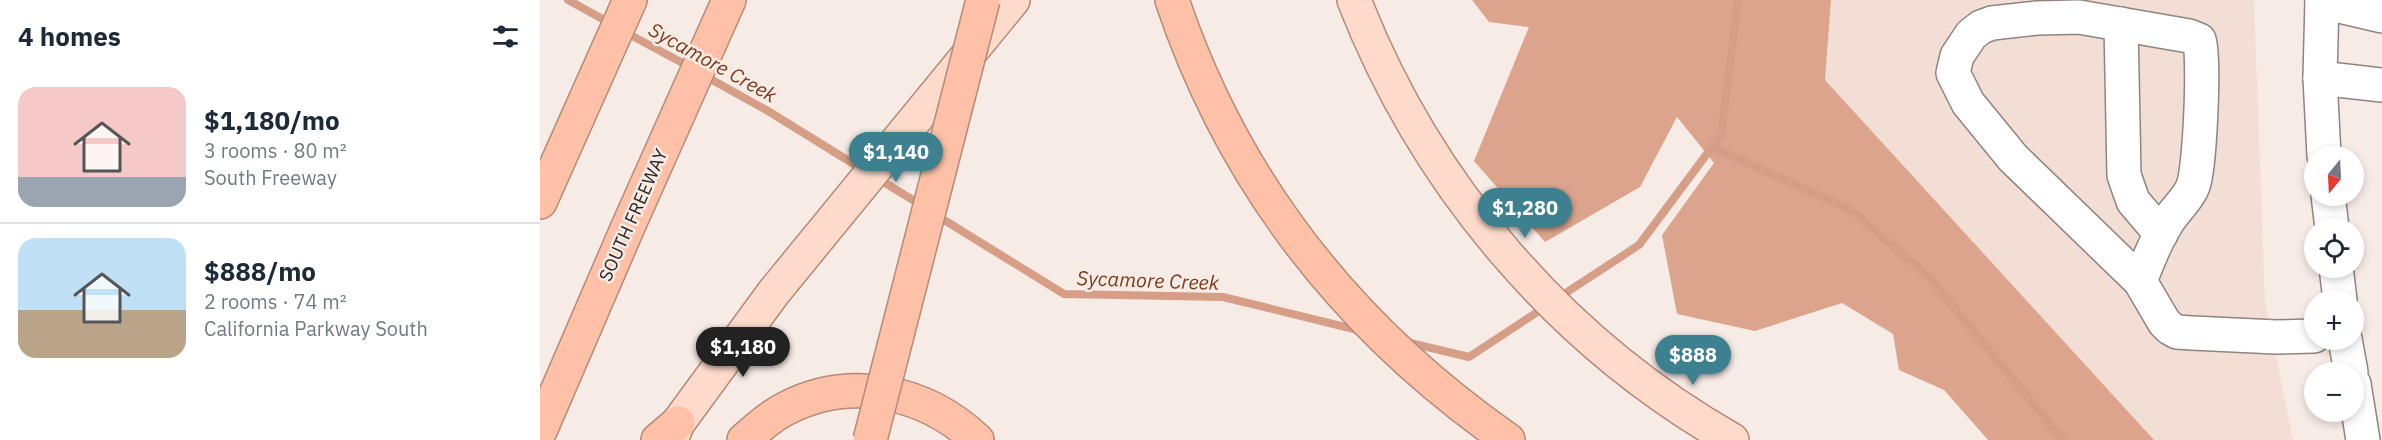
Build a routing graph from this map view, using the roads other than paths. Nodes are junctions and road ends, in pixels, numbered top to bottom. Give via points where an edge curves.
1 (630, 0) edge
2 (729, 0) edge
3 (983, 0) edge
4 (1013, 0) edge
5 (1172, 0) edge
6 (1354, 0) edge
7 (2322, 1) edge
8 (2382, 15) edge
9 (2121, 24) junction
10 (2320, 78) junction
11 (2382, 85) edge
12 (2323, 146) edge
13 (543, 195) edge
14 (2161, 234) junction
15 (2140, 281) junction
16 (2304, 336) edge
17 (2360, 422) edge
18 (540, 431) edge
19 (669, 434) edge
20 (744, 440) edge
21 (870, 440) edge
22 (977, 440) edge
23 (1508, 440) edge
24 (1732, 440) edge
25 (2363, 440) edge

1 - 13 highway
2 - 18 highway, SOUTH FREEWAY
3 - 21 highway, bridge
4 - 19 main road, bridge via 774,292
5 - 23 highway via 1226,130 1283,222 1363,318 1409,363 1467,412
6 - 24 main road via 1410,118 1506,256 1587,337 1659,394
7 - 8 street
7 - 10 street
9 - 14 street via 2124,176 2133,201
9 - 14 street via 2189,36 2200,42 2196,177
9 - 15 street via 2079,17 1992,23 1971,35 1957,56 1953,73 1968,103 2013,158
10 - 11 street
10 - 12 street
14 - 15 street
15 - 16 street via 2164,322 2177,332
17 - 25 street
20 - 22 highway via 771,418 804,401 873,391 898,395 943,412

